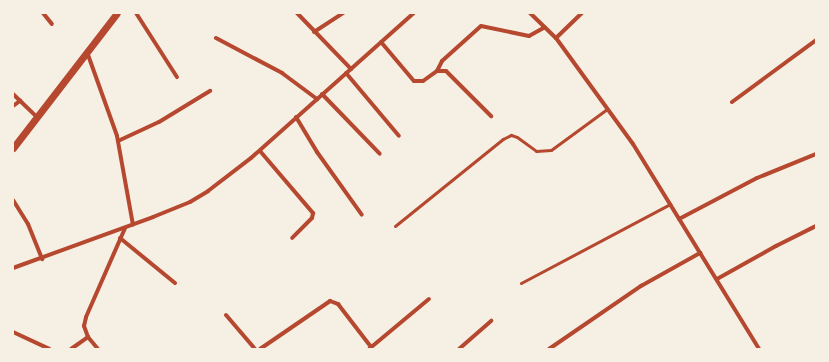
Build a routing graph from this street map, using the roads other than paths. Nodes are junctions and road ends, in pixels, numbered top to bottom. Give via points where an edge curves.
1 (43, 13) edge
2 (117, 13) edge
3 (136, 13) edge
4 (297, 13) edge
5 (343, 13) edge
6 (414, 13) edge
7 (530, 13) edge
8 (582, 13) edge
9 (52, 24) dead end
10 (545, 27) junction
11 (314, 32) junction
12 (216, 38) dead end
13 (556, 38) junction
14 (816, 40) edge
15 (381, 42) junction
16 (87, 52) junction
17 (351, 69) junction
18 (437, 71) junction
19 (346, 73) junction
20 (177, 77) dead end
21 (210, 91) dead end
22 (13, 94) edge
23 (322, 94) junction
24 (317, 99) junction
25 (20, 101) junction
26 (732, 102) dead end
27 (13, 106) edge
28 (607, 109) junction
29 (491, 116) dead end
30 (37, 117) junction
31 (296, 117) junction
32 (399, 136) dead end
33 (118, 141) junction
34 (13, 148) edge
35 (260, 151) junction
36 (380, 154) dead end
37 (816, 154) edge
38 (13, 200) edge
39 (670, 204) junction
40 (362, 215) dead end
41 (679, 219) junction
42 (134, 224) junction
43 (395, 226) dead end
44 (816, 226) edge
45 (125, 228) junction
46 (120, 238) junction
47 (292, 238) dead end
48 (700, 253) junction
49 (42, 259) junction
50 (13, 268) edge
51 (717, 279) junction
52 (175, 283) dead end
53 (521, 284) dead end
54 (429, 299) dead end
55 (226, 315) dead end
56 (491, 321) dead end
57 (13, 332) edge
58 (88, 337) junction
59 (370, 348) edge
60 (49, 349) edge
61 (71, 349) edge
62 (98, 349) edge
63 (255, 349) edge
64 (260, 349) edge
65 (459, 349) edge
66 (549, 349) edge
67 (759, 349) edge

1 - 9 street
2 - 16 street
3 - 20 street
4 - 11 street
5 - 11 street
6 - 15 street
7 - 10 street
8 - 13 street
10 - 13 street
10 - 18 street via 529,36 481,26 442,61
11 - 17 street
12 - 24 street via 282,73
13 - 28 street
14 - 26 street
15 - 17 street
15 - 18 street via 414,80 423,81
16 - 30 street
16 - 33 street
17 - 19 street
18 - 29 street via 446,71
19 - 23 street
19 - 32 street
21 - 33 street via 159,122
22 - 25 street
23 - 24 street
23 - 36 street
24 - 31 street
25 - 27 street
25 - 30 street
28 - 39 street
28 - 43 lane via 551,150 536,151 510,135
30 - 34 street
31 - 35 street
31 - 40 street via 316,152
33 - 42 street
35 - 42 street via 190,202
35 - 47 street via 313,213 312,218
37 - 41 street via 757,178
38 - 49 street via 28,224
39 - 41 street
39 - 53 lane
41 - 48 street
42 - 45 street
44 - 51 street
45 - 46 street
45 - 49 street
46 - 52 street
46 - 58 street via 86,317 84,326
48 - 51 street
48 - 66 street via 641,286
49 - 50 street
51 - 67 street
54 - 59 street
55 - 63 street
56 - 65 street
57 - 60 street
58 - 61 street
58 - 62 street
59 - 64 street via 338,304 330,301

